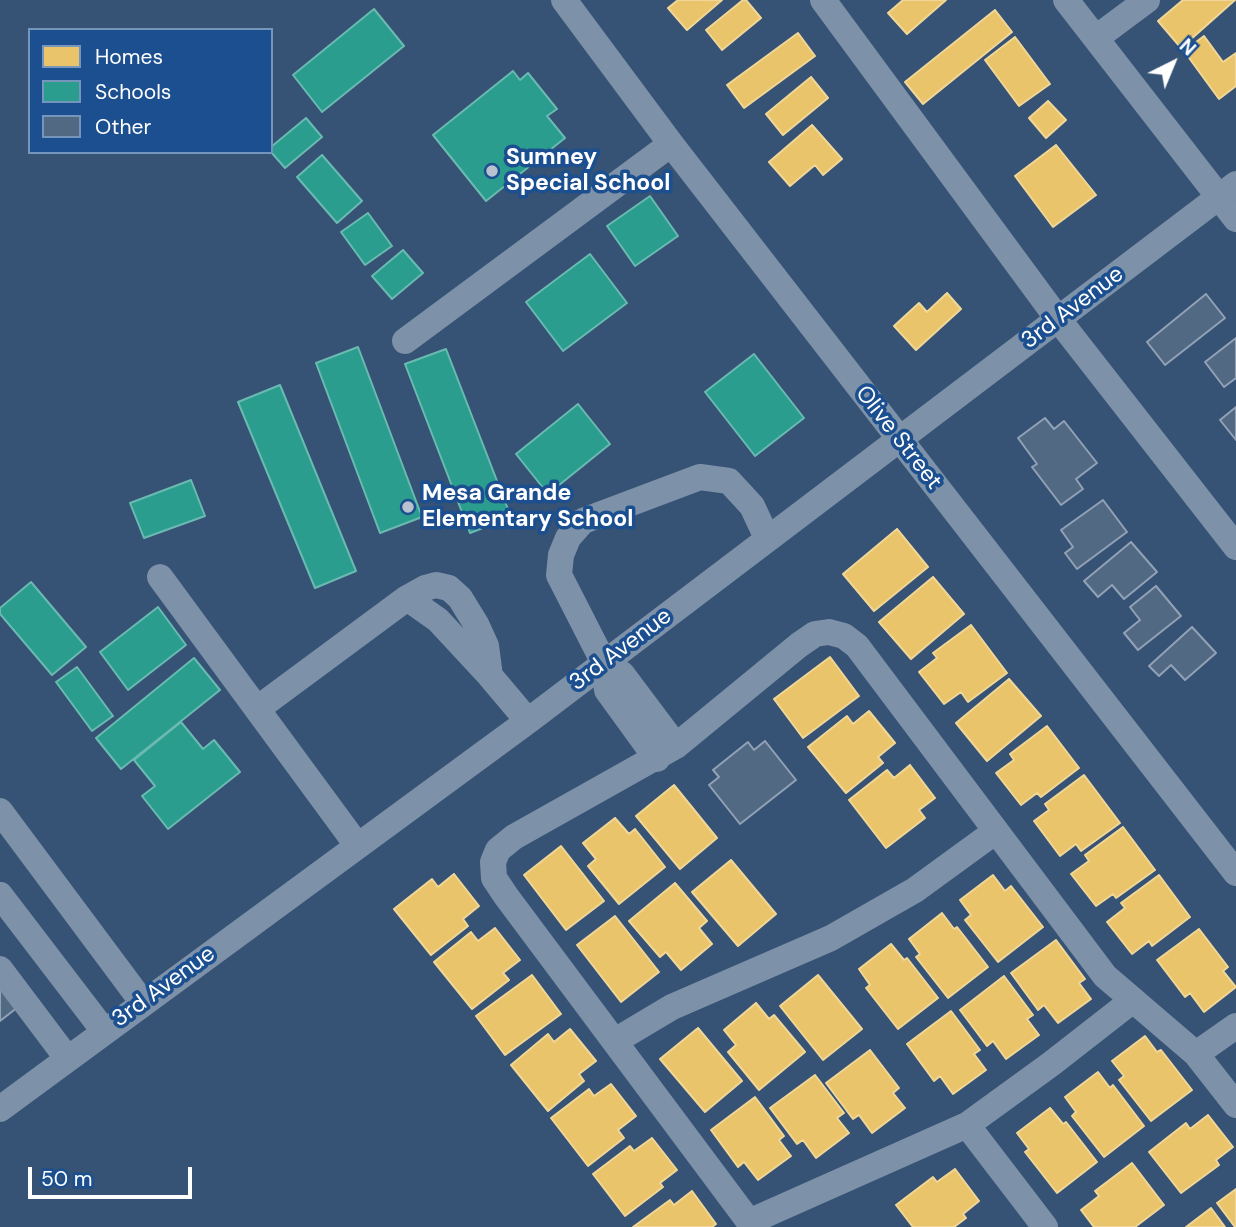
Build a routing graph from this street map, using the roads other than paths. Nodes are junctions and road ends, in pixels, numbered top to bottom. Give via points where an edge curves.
1 (564, 0) edge
2 (823, 0) edge
3 (1066, 0) edge
4 (1147, 0) edge
5 (1096, 38) junction
6 (671, 144) junction
7 (1228, 191) edge
8 (1236, 219) edge
9 (1058, 319) junction
10 (405, 341) dead end
11 (899, 439) junction
12 (766, 538) junction
13 (1236, 547) edge
14 (160, 577) dead end
15 (604, 663) junction
16 (257, 709) junction
17 (528, 721) junction
18 (666, 752) junction
19 (0, 811) edge
20 (996, 831) junction
21 (356, 845) junction
22 (1236, 873) edge
23 (0, 895) edge
24 (0, 969) edge
25 (1133, 1000) junction
26 (143, 1003) junction
27 (1236, 1026) edge
28 (104, 1031) junction
29 (615, 1041) junction
30 (1196, 1055) junction
31 (67, 1058) junction
32 (1236, 1105) edge
33 (0, 1109) edge
34 (967, 1125) junction
35 (751, 1224) edge
36 (1045, 1227) edge

1 - 6 street, Olive Street
2 - 9 street
3 - 5 street
4 - 5 street
5 - 7 street
6 - 10 street
6 - 11 street, Olive Street
7 - 8 street
7 - 9 street, 3rd Avenue
9 - 11 street, 3rd Avenue
9 - 13 street
11 - 12 street, 3rd Avenue
11 - 22 street, Olive Street
12 - 15 street, 3rd Avenue
12 - 15 street via 752,506 729,481 700,477 583,521 568,538 559,575
14 - 16 street
15 - 17 street, 3rd Avenue
15 - 18 street via 607,690
16 - 17 street via 407,598 436,585 449,588 460,598 486,646 490,676
16 - 21 street
17 - 21 street, 3rd Avenue
18 - 20 street via 799,645 829,632 857,646
18 - 29 street via 514,837 498,849 493,862 494,878 506,896
19 - 26 street
20 - 25 street via 1105,976
20 - 29 street via 915,890 831,938 673,1007
21 - 26 street, 3rd Avenue
23 - 28 street
24 - 31 street
25 - 30 street
25 - 34 street
26 - 28 street, 3rd Avenue
27 - 30 street
28 - 31 street, 3rd Avenue
29 - 35 street
30 - 32 street
31 - 33 street, 3rd Avenue
34 - 35 street
34 - 36 street

